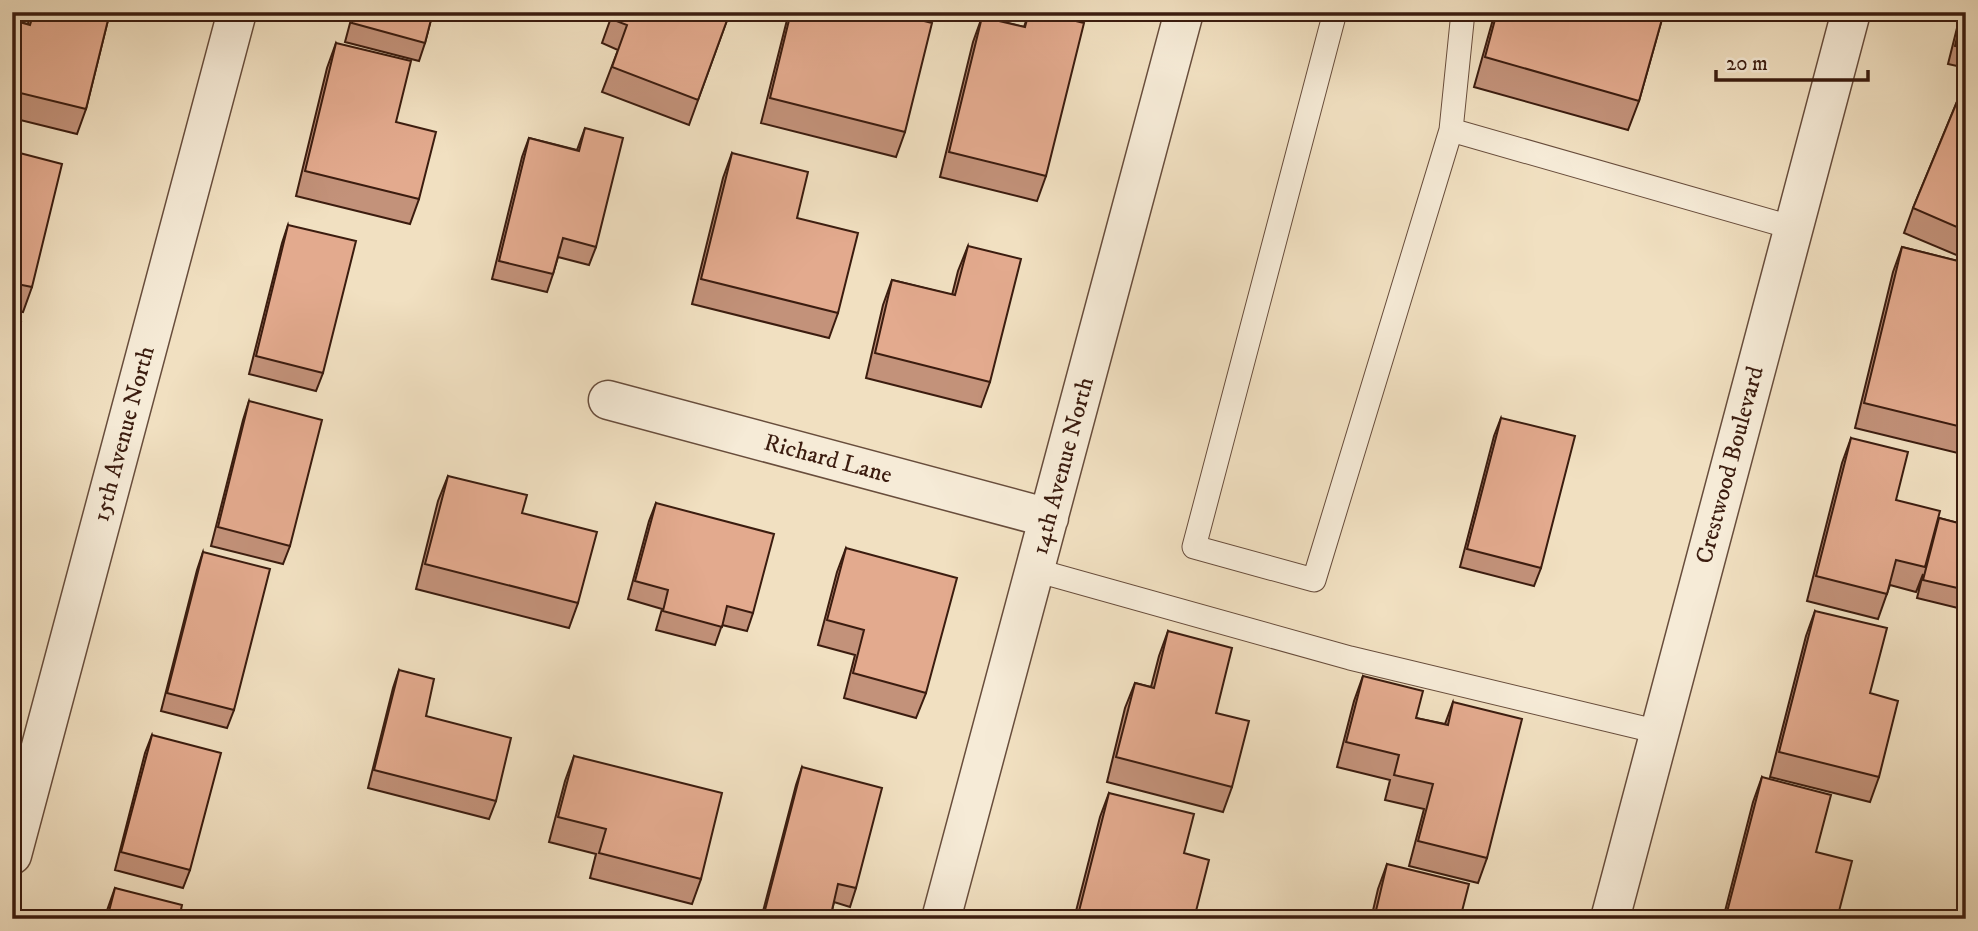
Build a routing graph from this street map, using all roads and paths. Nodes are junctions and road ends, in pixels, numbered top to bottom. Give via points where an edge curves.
1 (237, 12) edge
2 (1184, 12) edge
3 (1335, 12) edge
4 (1462, 12) edge
5 (1851, 12) edge
6 (1451, 130) junction
7 (1794, 228) junction
8 (608, 400) dead end
9 (1049, 517) junction
10 (1035, 570) junction
11 (1659, 732) junction
12 (12, 855) edge
13 (941, 919) edge
14 (1609, 919) edge

1 - 12 street, 15th Avenue North
2 - 9 street, 14th Avenue North
3 - 6 lane via 1194,547 1314,580
4 - 6 lane
5 - 7 street, Crestwood Boulevard
6 - 7 lane
7 - 11 street, Crestwood Boulevard
8 - 9 street, Richard Lane
9 - 10 street, 14th Avenue North
10 - 11 lane via 1350,658
10 - 13 street, 14th Avenue North
11 - 14 street, Crestwood Boulevard

